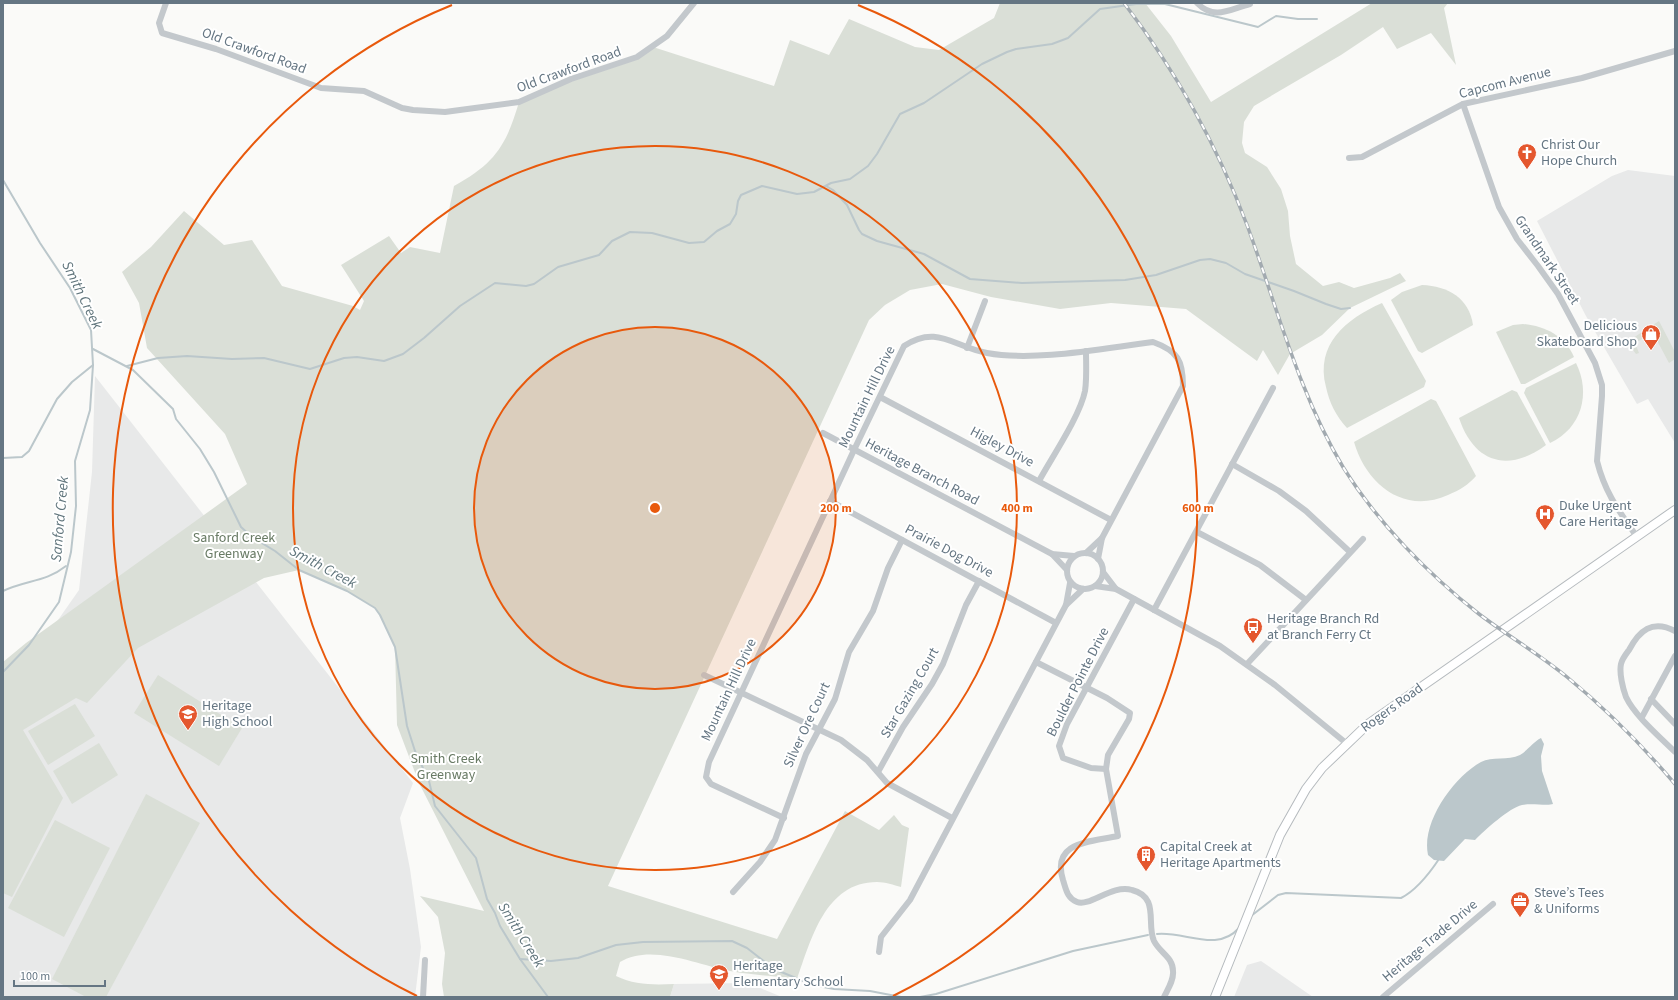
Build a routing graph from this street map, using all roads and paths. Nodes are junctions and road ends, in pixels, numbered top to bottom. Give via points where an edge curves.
1 (166, 3) edge
2 (694, 3) edge
3 (1197, 3) edge
4 (1250, 4) edge
5 (1675, 51) edge
6 (1463, 104) junction
7 (1349, 158) dead end
8 (985, 302) dead end
9 (967, 348) junction
10 (1086, 351) junction
11 (1273, 388) dead end
12 (880, 397) junction
13 (823, 433) dead end
14 (854, 450) junction
15 (1232, 464) junction
16 (1039, 481) junction
17 (830, 501) junction
18 (1675, 510) edge
19 (1111, 520) junction
20 (1197, 532) junction
21 (1638, 537) junction
22 (1102, 538) junction
23 (1363, 539) dead end
24 (902, 540) junction
25 (1350, 552) junction
26 (1086, 553) junction
27 (1052, 554) junction
28 (1074, 556) junction
29 (1098, 559) junction
30 (1067, 570) junction
31 (1103, 572) junction
32 (979, 581) junction
33 (1070, 583) junction
34 (1096, 586) junction
35 (1083, 589) junction
36 (1116, 589) junction
37 (1134, 599) junction
38 (1306, 600) junction
39 (1066, 605) junction
40 (1154, 610) junction
41 (1056, 623) junction
42 (1675, 631) edge
43 (1675, 656) edge
44 (1036, 662) junction
45 (1247, 664) junction
46 (704, 675) dead end
47 (1086, 688) junction
48 (741, 693) junction
49 (1651, 699) junction
50 (1642, 717) junction
51 (1675, 724) edge
52 (819, 730) junction
53 (1346, 744) junction
54 (1675, 752) edge
55 (1106, 769) junction
56 (878, 772) junction
57 (784, 818) junction
58 (952, 818) junction
59 (733, 892) dead end
60 (1493, 904) dead end
61 (878, 952) dead end
62 (425, 960) dead end
63 (423, 997) edge
64 (1164, 997) edge
65 (1215, 997) edge
66 (1383, 997) edge

1 - 2 street, Old Crawford Road via 159,23 162,33 216,49 321,88 364,91 402,108 445,112 519,102 571,79 637,57 667,36
3 - 4 street via 1218,14
5 - 6 street, Capcom Avenue via 1582,78
6 - 7 street, Capcom Avenue via 1362,157
6 - 21 street, Grandmark Street via 1507,223 1558,294 1595,364 1602,385 1597,462 1603,483 1612,500
8 - 9 street
9 - 10 street, Mountain Hill Drive via 988,353 1017,355
9 - 12 street, Mountain Hill Drive via 931,335 916,338 904,346
10 - 16 street via 1085,391
10 - 19 street, Mountain Hill Drive via 1154,342 1177,356 1183,369 1183,386
11 - 15 street
12 - 14 street, Mountain Hill Drive
12 - 16 street, Higley Drive
13 - 14 street, Heritage Branch Road
14 - 17 street, Mountain Hill Drive
14 - 27 street, Heritage Branch Road
15 - 20 street
15 - 25 street via 1306,510
16 - 19 street, Higley Drive
17 - 24 street, Prairie Dog Drive
17 - 48 street, Mountain Hill Drive
18 - 21 main road, Rogers Road
19 - 22 street, Mountain Hill Drive
20 - 38 street via 1260,565
20 - 40 street
21 - 53 main road, Rogers Road via 1368,724
22 - 26 street, Mountain Hill Drive
22 - 29 street, Mountain Hill Drive
23 - 25 street
24 - 32 street, Prairie Dog Drive
24 - 52 street, Silver Ore Court via 888,568 873,611 849,652 835,699
25 - 38 street
26 - 28 street
26 - 29 street
27 - 28 street, Heritage Branch Road
27 - 30 street, Heritage Branch Road
28 - 30 street
29 - 31 street
30 - 33 street
31 - 34 street
31 - 36 street
32 - 41 street, Prairie Dog Drive
32 - 56 street, Star Gazing Court via 966,605 943,664
33 - 35 street
33 - 39 street
34 - 35 street
34 - 36 street
35 - 39 street
36 - 37 street
37 - 40 street
37 - 47 street, Boulder Pointe Drive
38 - 45 street
39 - 41 street
40 - 45 street via 1220,646
41 - 44 street
42 - 50 street via 1662,627 1642,630 1621,664 1626,697
43 - 49 street
44 - 47 street
44 - 58 street
45 - 53 street
46 - 48 street
47 - 55 street via 1130,713 1108,755
47 - 55 street, Boulder Pointe Drive via 1060,739 1059,746 1063,758 1091,768
48 - 52 street
48 - 57 street, Mountain Hill Drive via 714,750 706,777 711,784
49 - 50 street
49 - 51 street
50 - 54 street
52 - 56 street via 841,740
52 - 57 street, Silver Ore Court via 796,778
53 - 65 main road, Rogers Road via 1306,789 1280,835
55 - 64 street via 1118,836 1078,844 1068,850 1060,861 1060,870 1068,895 1078,902 1084,903 1117,890 1131,889 1140,893 1146,900 1152,909 1153,937 1172,964 1174,973
56 - 58 street via 887,782
57 - 59 street, Silver Ore Court via 775,840 760,862
58 - 61 street via 910,900 881,937
60 - 66 street, Heritage Trade Drive
62 - 63 street

